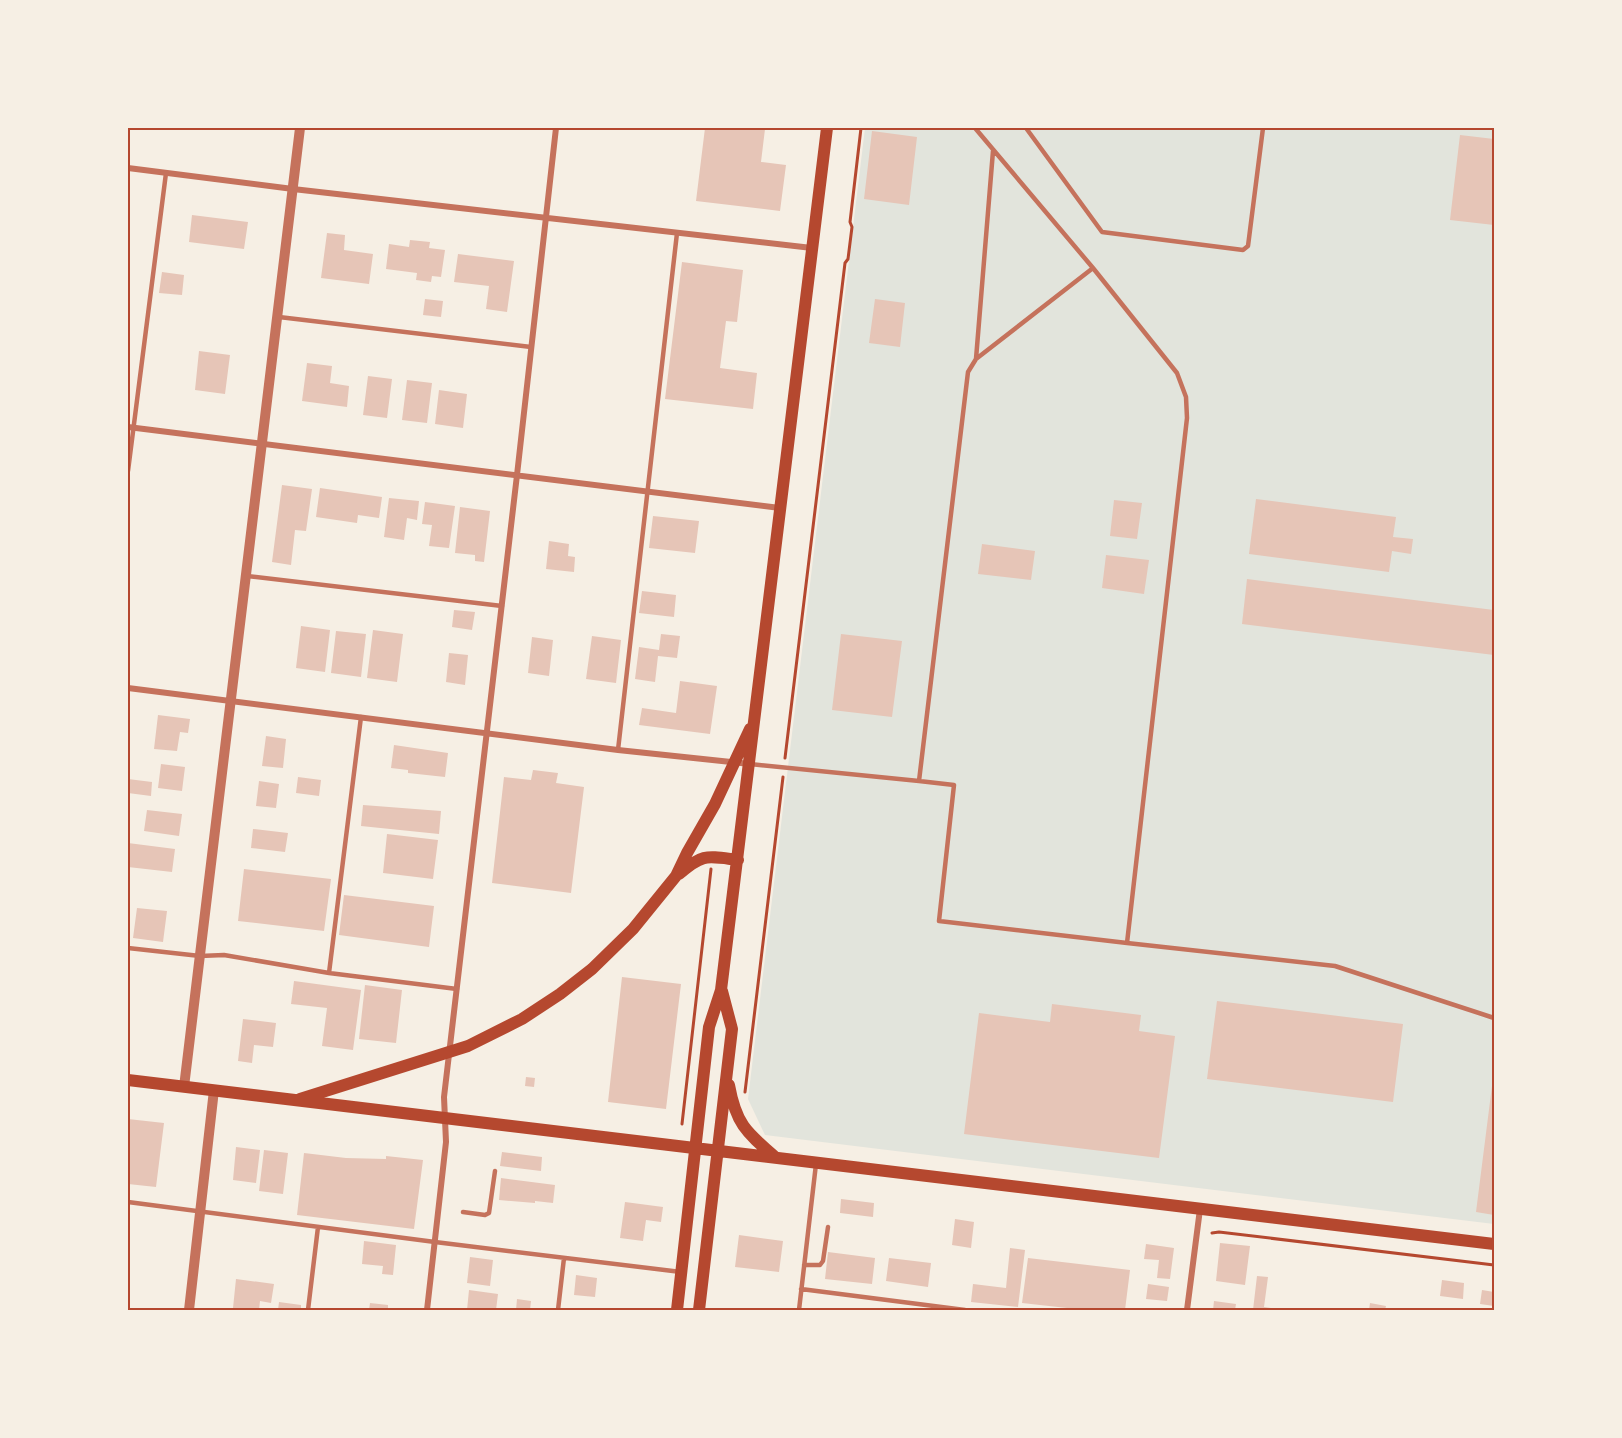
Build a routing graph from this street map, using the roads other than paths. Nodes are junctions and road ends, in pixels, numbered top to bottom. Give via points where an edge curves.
1 (300, 128) edge
2 (556, 128) edge
3 (827, 128) edge
4 (975, 128) edge
5 (1026, 128) edge
6 (1263, 128) edge
7 (993, 151) junction
8 (128, 168) edge
9 (166, 173) junction
10 (293, 189) junction
11 (545, 218) junction
12 (677, 233) junction
13 (812, 249) junction
14 (1094, 268) junction
15 (276, 317) junction
16 (531, 347) junction
17 (976, 359) junction
18 (130, 428) edge
19 (260, 444) junction
20 (128, 471) edge
21 (518, 476) junction
22 (647, 491) junction
23 (781, 508) junction
24 (244, 576) junction
25 (502, 606) junction
26 (128, 688) edge
27 (230, 700) junction
28 (756, 714) junction
29 (361, 717) junction
30 (488, 733) junction
31 (618, 750) junction
32 (736, 763) junction
33 (750, 764) junction
34 (919, 781) junction
35 (738, 860) junction
36 (676, 876) junction
37 (1127, 943) junction
38 (128, 948) edge
39 (200, 956) junction
40 (329, 973) junction
41 (457, 989) junction
42 (722, 990) junction
43 (1494, 1018) edge
44 (449, 1053) junction
45 (727, 1069) junction
46 (128, 1080) edge
47 (184, 1087) junction
48 (214, 1090) junction
49 (297, 1100) junction
50 (445, 1118) junction
51 (695, 1147) junction
52 (718, 1149) junction
53 (775, 1157) junction
54 (816, 1162) junction
55 (495, 1171) dead end
56 (128, 1202) edge
57 (1200, 1209) junction
58 (200, 1211) junction
59 (463, 1212) dead end
60 (318, 1227) junction
61 (828, 1227) dead end
62 (435, 1242) junction
63 (1494, 1244) edge
64 (564, 1258) junction
65 (804, 1265) junction
66 (681, 1272) junction
67 (801, 1289) junction
68 (189, 1311) edge
69 (308, 1311) edge
70 (427, 1311) edge
71 (558, 1311) edge
72 (677, 1311) edge
73 (699, 1311) edge
74 (799, 1311) edge
75 (965, 1311) edge
76 (1187, 1311) edge

1 - 10 street
2 - 11 street
3 - 13 main road
4 - 7 lane
5 - 6 lane via 1102,232 1243,250 1248,246
7 - 14 lane
7 - 17 lane
8 - 9 street
9 - 10 street
9 - 18 lane
10 - 11 street
10 - 15 street
11 - 12 street
11 - 16 street
12 - 13 street
12 - 22 lane
13 - 23 main road
14 - 17 lane
14 - 37 lane via 1177,373 1186,397 1187,418
15 - 16 lane
15 - 19 street
16 - 21 street
17 - 34 lane via 968,372
18 - 19 street
18 - 20 lane
19 - 21 street
19 - 24 street
21 - 22 street
21 - 25 street
22 - 23 street
22 - 31 lane
23 - 28 main road
24 - 25 lane
24 - 27 street
25 - 30 street
26 - 27 street
27 - 29 street
27 - 39 street
28 - 32 main road
28 - 33 main road
29 - 30 street
29 - 40 lane
30 - 31 street
30 - 41 street
31 - 32 street
32 - 33 street
32 - 36 main road
33 - 34 lane
33 - 35 main road
34 - 37 lane via 954,785 939,921
35 - 36 main road via 702,857
35 - 42 main road
36 - 44 main road via 633,930 560,994 487,1038
37 - 43 lane via 1335,966
38 - 39 lane
39 - 40 lane via 224,955
39 - 47 street
40 - 41 lane
41 - 44 street
42 - 45 main road via 732,1029
42 - 51 main road via 709,1027
44 - 49 main road
44 - 50 street
45 - 52 main road
45 - 53 main road via 741,1124
46 - 47 main road
47 - 48 main road
48 - 49 main road
48 - 58 street
49 - 50 main road
50 - 51 main road
50 - 62 street
51 - 52 main road
51 - 66 main road
52 - 53 main road
52 - 73 main road
53 - 54 main road
54 - 57 main road
54 - 65 lane
55 - 59 lane via 489,1213
56 - 58 lane
57 - 63 main road
57 - 76 street
58 - 60 lane
58 - 68 street
60 - 62 lane
60 - 69 lane
61 - 65 lane via 823,1261 816,1267
62 - 64 lane
62 - 70 street
64 - 66 lane
64 - 71 lane
65 - 67 lane
66 - 72 main road
67 - 74 lane
67 - 75 lane

